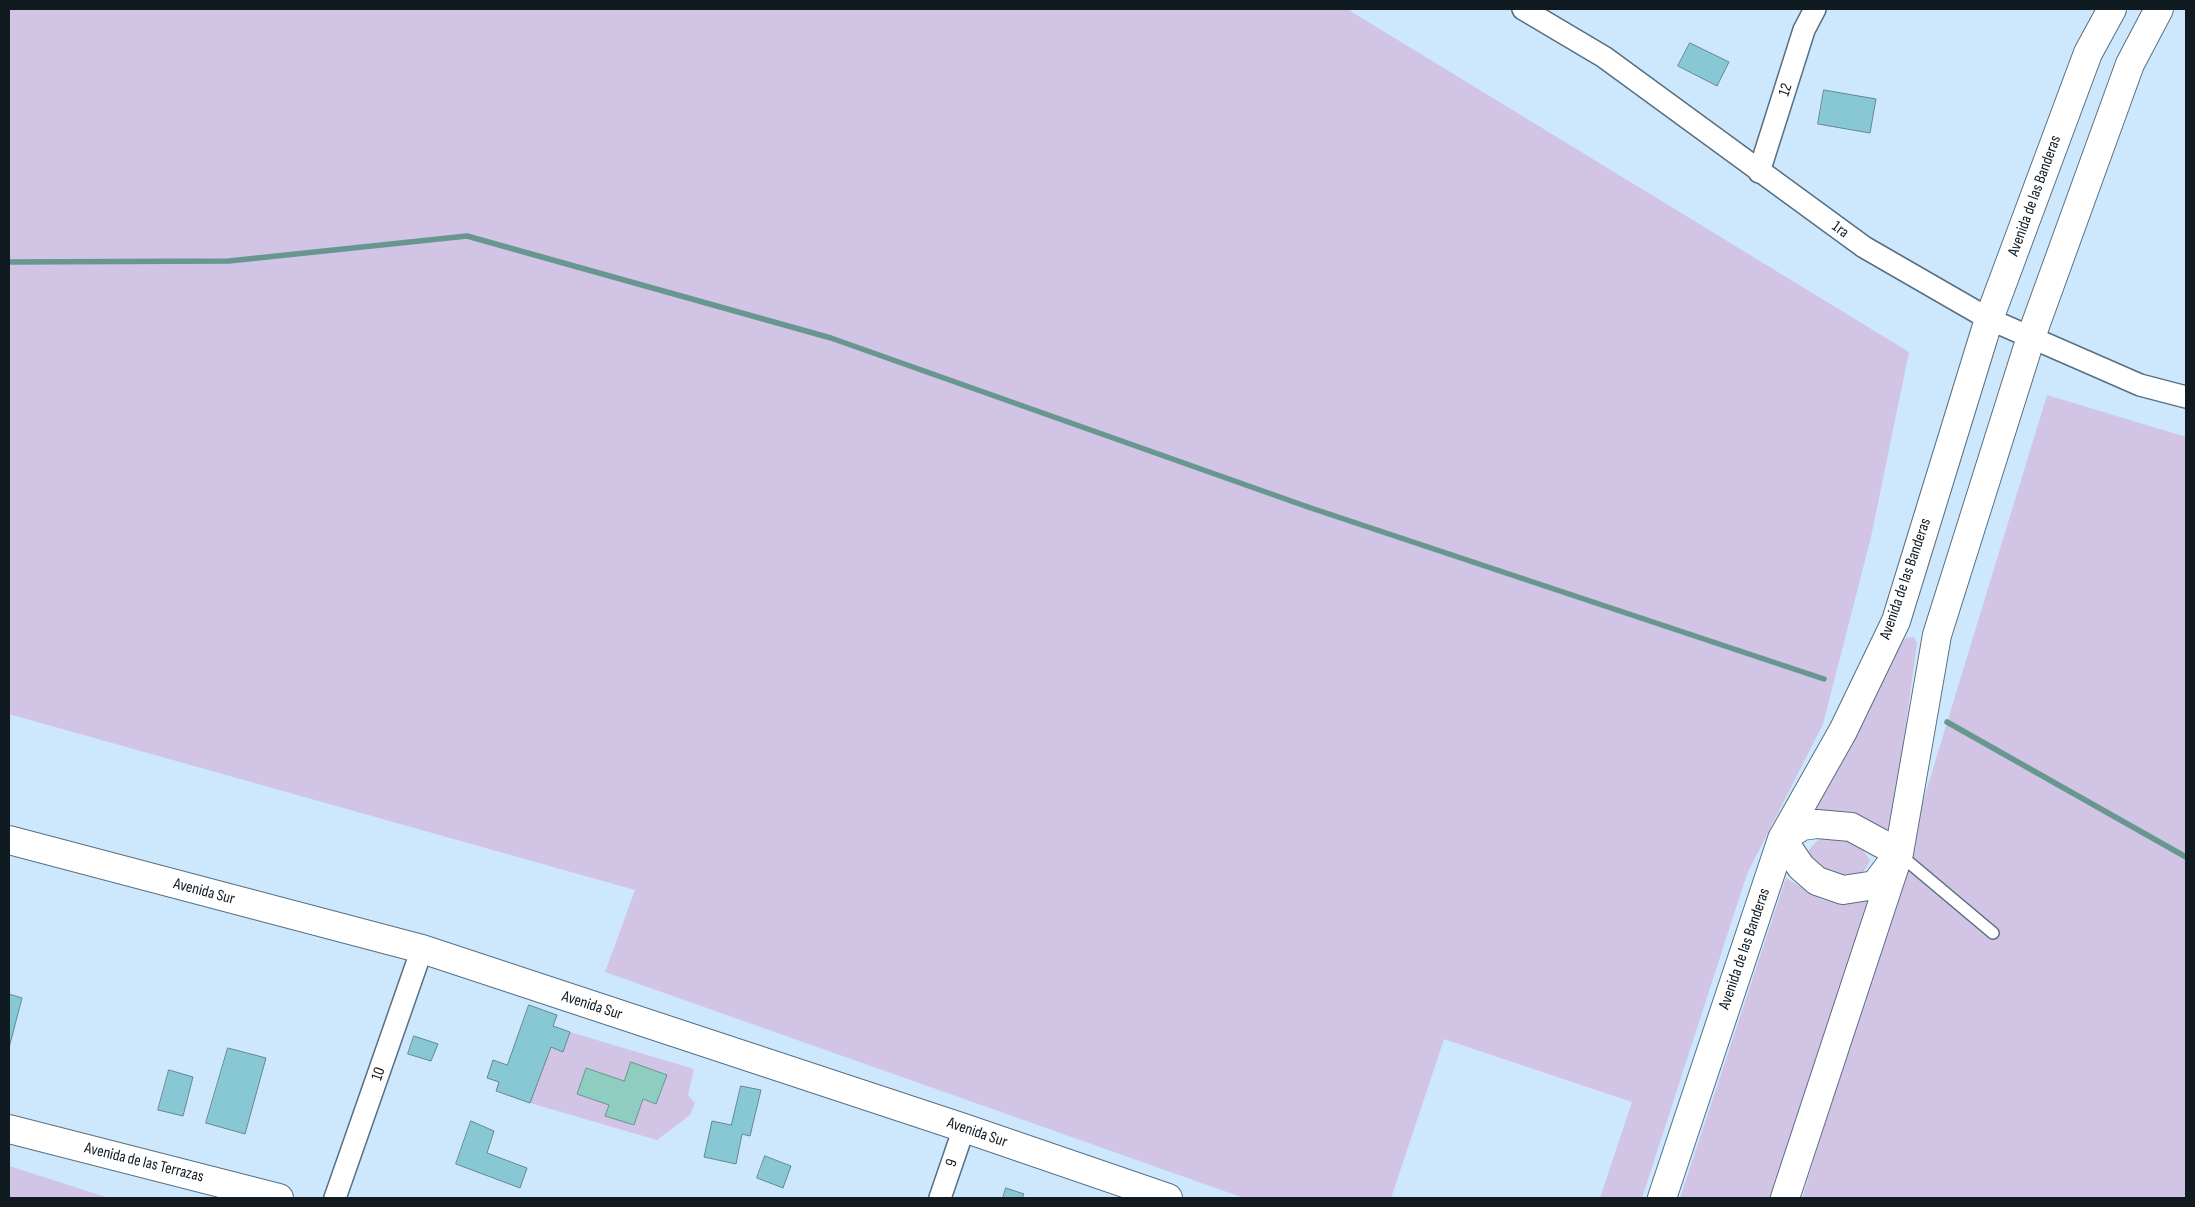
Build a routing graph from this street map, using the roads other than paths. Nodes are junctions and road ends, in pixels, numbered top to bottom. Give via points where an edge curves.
1 (1523, 9) edge
2 (1815, 9) edge
3 (2112, 9) edge
4 (2159, 9) edge
5 (1547, 14) edge
6 (1760, 172) junction
7 (1989, 319) junction
8 (2031, 338) junction
9 (2186, 396) edge
10 (1782, 839) junction
11 (9, 840) edge
12 (1898, 853) junction
13 (1993, 933) dead end
14 (422, 950) junction
15 (964, 1128) junction
16 (9, 1129) edge
17 (279, 1198) edge
18 (336, 1198) edge
19 (940, 1198) edge
20 (1163, 1198) edge
21 (1662, 1198) edge
22 (1785, 1198) edge

1 - 5 street, 1ra
2 - 6 street, 12 via 1804,30
3 - 7 main road, Avenida de las Banderas via 2088,53
4 - 8 main road via 2130,64
5 - 6 street, 1ra
6 - 7 street, 1ra via 1864,247
7 - 8 street, 1ra
7 - 10 main road, Avenida de las Banderas via 1896,621 1843,731
8 - 9 street, 1ra via 2140,385
8 - 12 main road via 1937,635
10 - 12 main road via 1802,826 1842,826
10 - 12 main road via 1800,867 1817,881 1843,890 1875,885
10 - 21 main road, Avenida de las Banderas
11 - 14 main road, Avenida Sur
12 - 13 lane
12 - 22 main road
14 - 15 main road, Avenida Sur
14 - 18 street, 10
15 - 19 street, 9
15 - 20 main road, Avenida Sur
16 - 17 main road, Avenida de las Terrazas

